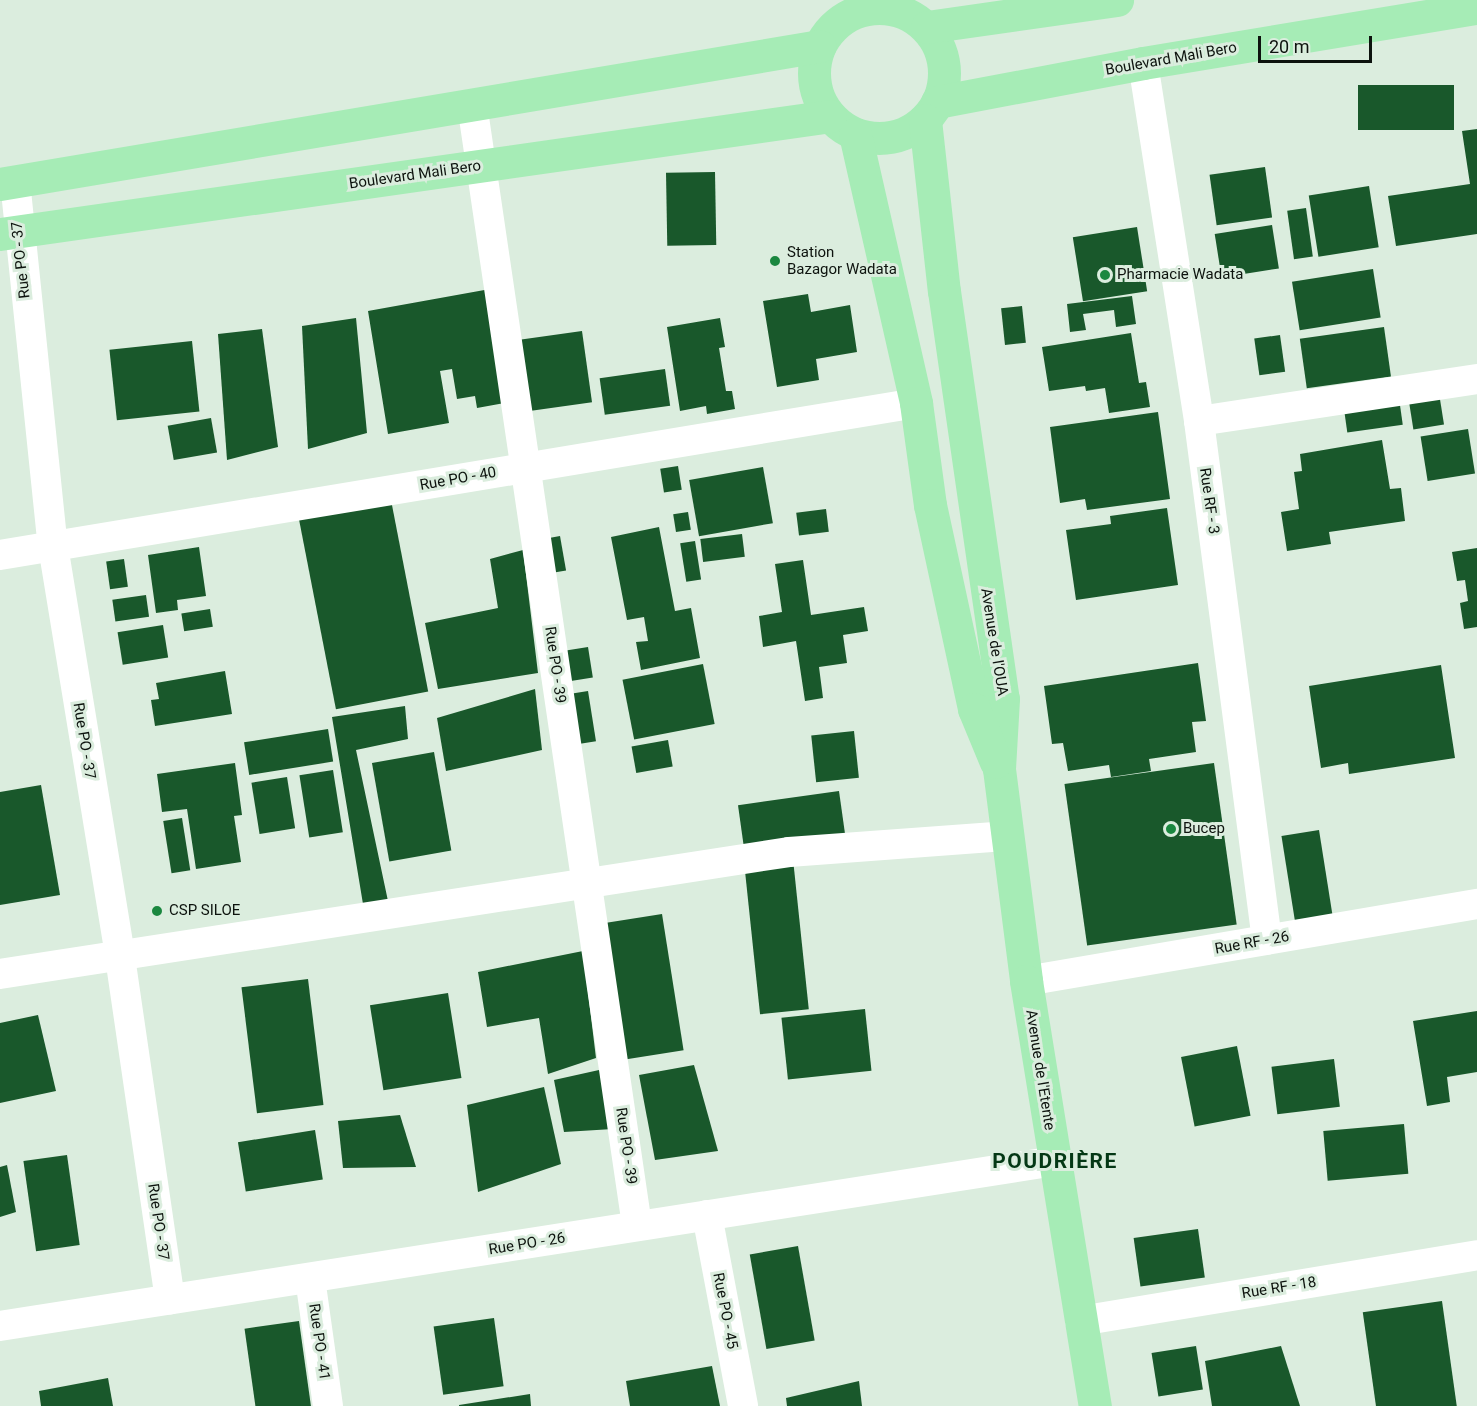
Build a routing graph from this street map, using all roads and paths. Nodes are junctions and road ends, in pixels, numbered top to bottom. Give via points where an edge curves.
1 (1117, 0) edge
2 (1477, 8) edge
3 (910, 12) edge
4 (829, 23) edge
5 (1143, 63) junction
6 (472, 104) junction
7 (931, 111) junction
8 (842, 125) junction
9 (481, 166) junction
10 (7, 182) edge
11 (9, 232) edge
12 (1477, 379) edge
13 (916, 403) junction
14 (1199, 421) junction
15 (526, 467) junction
16 (53, 546) junction
17 (0, 555) edge
18 (999, 769) junction
19 (1008, 836) junction
20 (587, 884) junction
21 (1477, 904) edge
22 (1267, 940) junction
23 (120, 957) junction
24 (0, 974) edge
25 (1026, 981) junction
26 (1055, 1161) junction
27 (707, 1215) junction
28 (638, 1226) junction
29 (1477, 1255) edge
30 (310, 1278) junction
31 (170, 1299) junction
32 (1080, 1321) junction
33 (0, 1326) edge
34 (328, 1406) edge
35 (743, 1406) edge
36 (1095, 1406) edge

1 - 3 main road
2 - 5 main road, Boulevard Mali Bero
3 - 4 main road via 870,8
3 - 7 main road via 943,57 945,72
4 - 6 main road
4 - 8 main road via 813,76 821,104
5 - 7 main road, Boulevard Mali Bero
5 - 14 street, Rue RF - 3
6 - 9 street, Rue PO - 39
6 - 10 main road
7 - 8 main road via 913,129 884,138
7 - 18 main road, Avenue de l'OUA via 974,509 1003,699
8 - 9 main road, Boulevard Mali Bero
8 - 13 main road, Avenue de l'OUA
9 - 11 main road, Boulevard Mali Bero
9 - 15 street, Rue PO - 39
10 - 11 street, Rue PO - 37
11 - 16 street, Rue PO - 37
12 - 14 street
13 - 15 street, Rue PO - 40
13 - 18 main road, Avenue de l'OUA via 930,505 974,709
14 - 22 street, Rue RF - 3
15 - 16 street, Rue PO - 40
15 - 20 street, Rue PO - 39
16 - 17 street, Rue PO - 40
16 - 23 street, Rue PO - 37
18 - 19 main road, Avenue de l'Etente
19 - 20 street via 789,852
19 - 25 main road, Avenue de l'Etente
20 - 23 street
20 - 28 street, Rue PO - 39
21 - 22 street, Rue RF - 26
22 - 25 street, Rue RF - 26
23 - 24 street
23 - 31 street, Rue PO - 37
25 - 26 main road, Avenue de l'Etente
26 - 27 street, Rue PO - 26
26 - 32 main road, Avenue de l'Etente
27 - 28 street, Rue PO - 26
27 - 35 street, Rue PO - 45
28 - 30 street, Rue PO - 26
29 - 32 street, Rue RF - 18
30 - 31 street, Rue PO - 26
30 - 34 street, Rue PO - 41
31 - 33 street, Rue PO - 26
32 - 36 main road, Avenue de l'Etente

